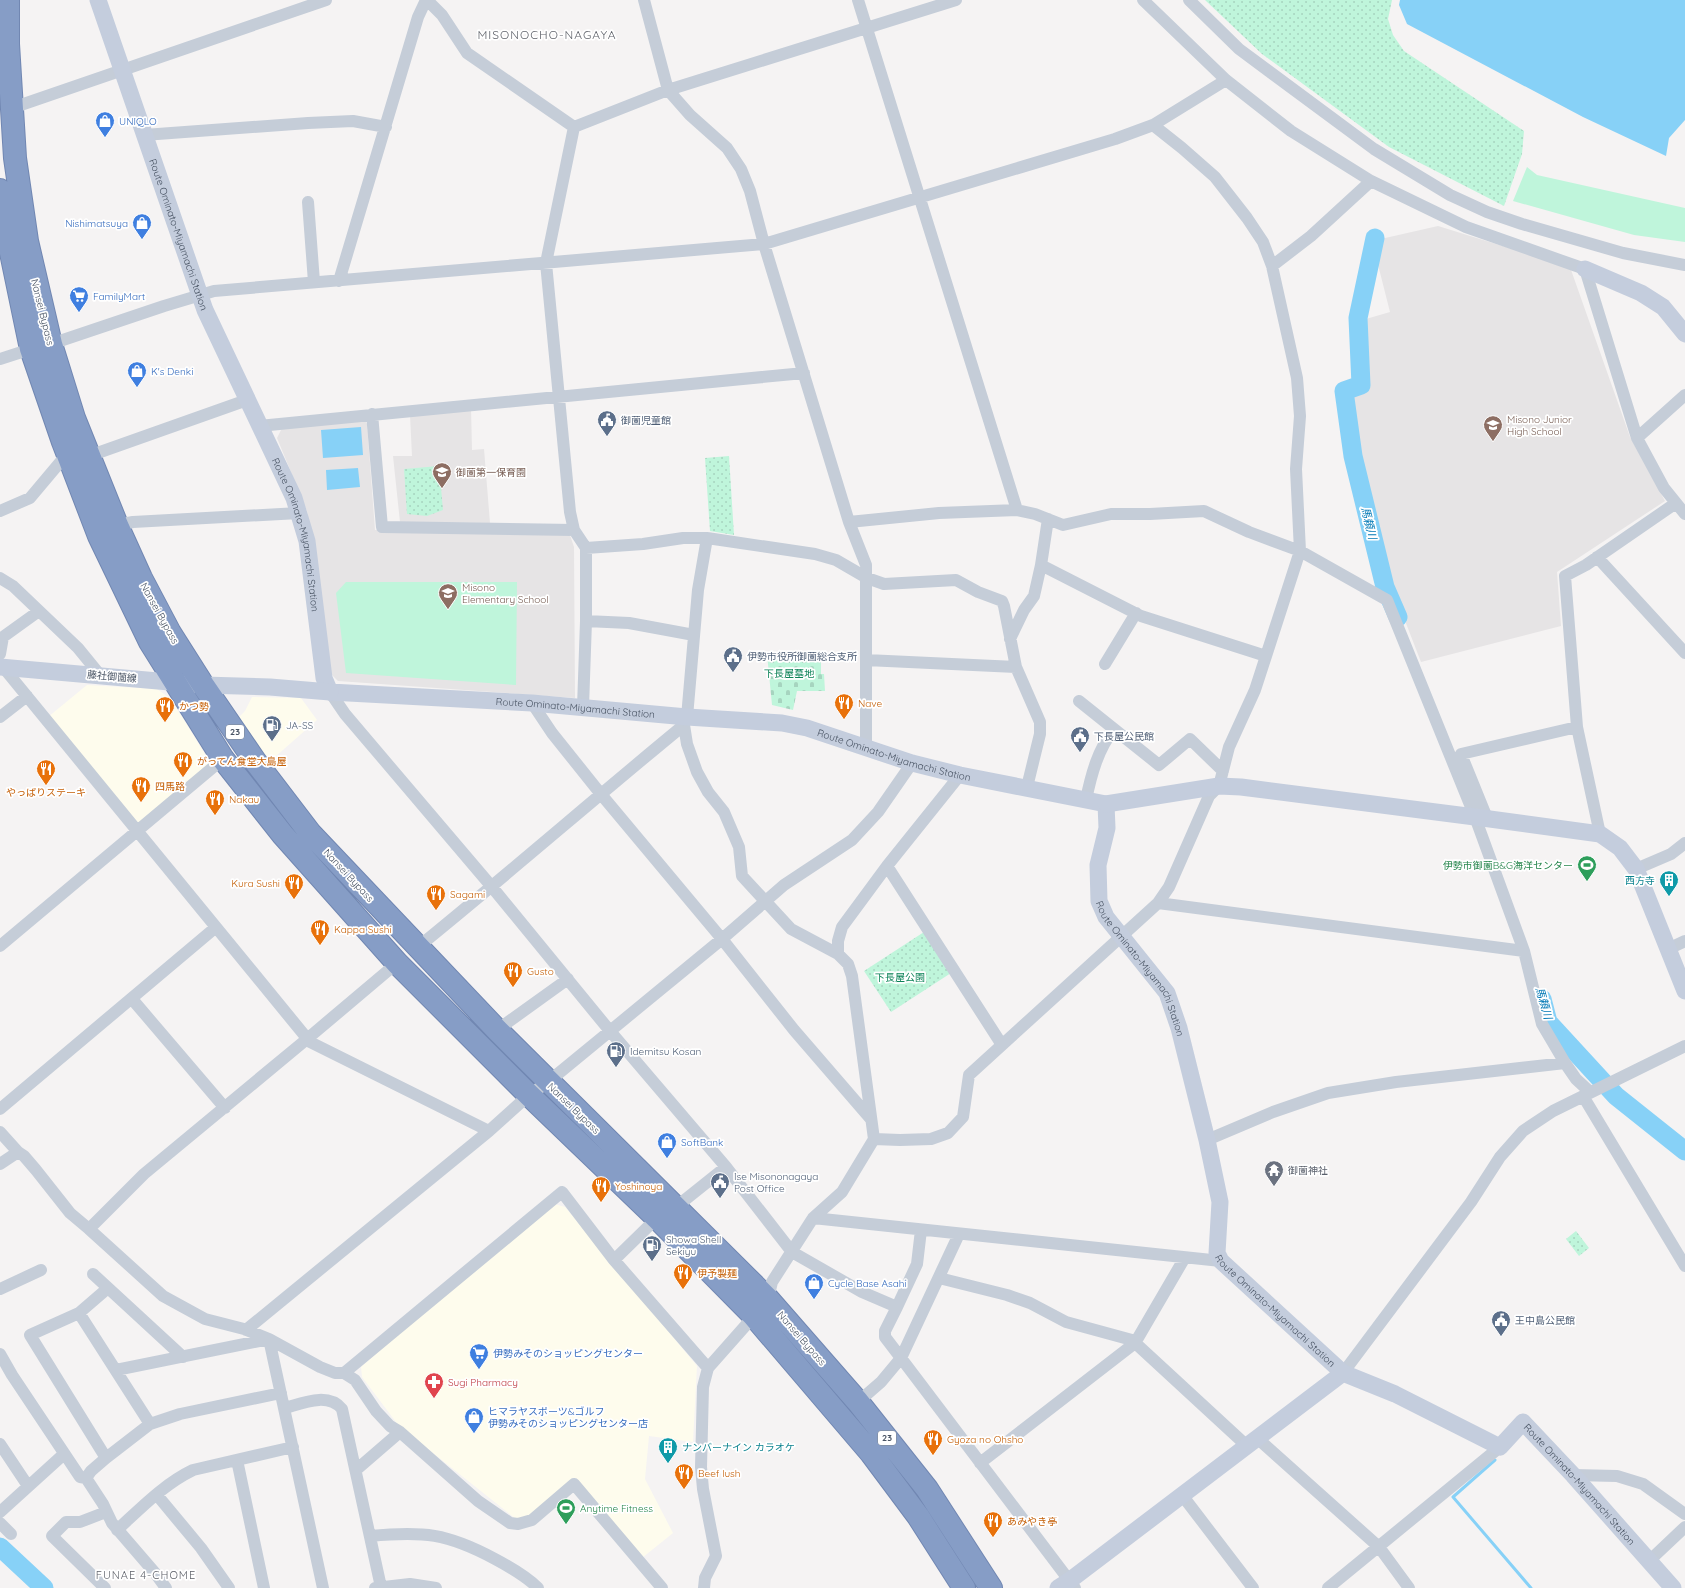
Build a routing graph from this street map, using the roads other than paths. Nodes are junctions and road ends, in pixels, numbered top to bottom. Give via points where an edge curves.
1 (8, 0) edge
2 (98, 0) edge
3 (326, 0) edge
4 (426, 0) edge
5 (644, 0) edge
6 (858, 0) edge
7 (956, 0) edge
8 (1143, 0) edge
9 (1189, 0) edge
10 (867, 28) junction
11 (122, 70) junction
12 (1226, 80) junction
13 (668, 90) junction
14 (12, 108) junction
15 (1153, 125) junction
16 (386, 127) junction
17 (574, 127) junction
18 (144, 135) junction
19 (1371, 181) junction
20 (0, 190) edge
21 (920, 198) junction
22 (308, 202) dead end
23 (764, 244) junction
24 (546, 264) junction
25 (1685, 265) edge
26 (1272, 266) junction
27 (1585, 269) junction
28 (339, 281) junction
29 (314, 282) junction
30 (200, 294) junction
31 (1685, 334) edge
32 (41, 346) junction
33 (0, 359) edge
34 (804, 373) junction
35 (1685, 395) edge
36 (558, 396) junction
37 (247, 400) junction
38 (372, 414) junction
39 (259, 426) junction
40 (1637, 438) junction
41 (67, 454) junction
42 (89, 456) junction
43 (1676, 503) junction
44 (1017, 510) junction
45 (0, 511) edge
46 (299, 513) junction
47 (1685, 514) edge
48 (1048, 519) junction
49 (849, 522) junction
50 (117, 525) junction
51 (574, 530) junction
52 (707, 538) junction
53 (586, 548) junction
54 (1300, 551) junction
55 (1597, 558) junction
56 (1041, 565) junction
57 (0, 578) edge
58 (867, 578) junction
59 (39, 611) junction
60 (1136, 613) junction
61 (586, 621) junction
62 (694, 635) junction
63 (1010, 639) junction
64 (1685, 653) edge
65 (1266, 656) junction
66 (866, 660) junction
67 (1, 662) edge
68 (1106, 664) dead end
69 (1016, 667) junction
70 (100, 675) junction
71 (174, 682) junction
72 (213, 685) junction
73 (330, 692) junction
74 (27, 696) junction
75 (1079, 701) dead end
76 (532, 703) junction
77 (583, 707) junction
78 (0, 717) edge
79 (685, 721) junction
80 (1577, 727) junction
81 (1114, 729) junction
82 (866, 748) junction
83 (223, 759) junction
84 (912, 764) junction
85 (960, 775) junction
86 (1221, 779) junction
87 (1027, 787) junction
88 (600, 793) junction
89 (1086, 800) junction
90 (1106, 804) junction
91 (1481, 818) junction
92 (138, 831) junction
93 (1600, 834) junction
94 (1685, 843) edge
95 (887, 866) junction
96 (1636, 869) junction
97 (492, 887) junction
98 (766, 901) junction
99 (1158, 904) junction
100 (215, 928) junction
101 (1123, 936) junction
102 (722, 939) junction
103 (1685, 941) edge
104 (0, 946) edge
105 (418, 947) junction
106 (1668, 949) junction
107 (1524, 951) junction
108 (838, 954) junction
109 (397, 963) junction
110 (568, 979) junction
111 (1685, 991) edge
112 (132, 999) junction
113 (497, 1030) junction
114 (610, 1030) junction
115 (307, 1039) junction
116 (1002, 1045) junction
117 (1685, 1046) edge
118 (1565, 1063) junction
119 (548, 1082) junction
120 (1590, 1092) junction
121 (529, 1095) junction
122 (224, 1108) junction
123 (0, 1109) edge
124 (870, 1118) junction
125 (490, 1130) junction
126 (0, 1132) edge
127 (874, 1139) junction
128 (1207, 1140) junction
129 (18, 1152) junction
130 (0, 1164) edge
131 (726, 1167) junction
132 (676, 1207) junction
133 (657, 1218) junction
134 (813, 1218) junction
135 (89, 1229) junction
136 (921, 1230) junction
137 (959, 1234) junction
138 (792, 1252) junction
139 (1184, 1259) junction
140 (614, 1260) junction
141 (1221, 1261) junction
142 (1685, 1266) edge
143 (41, 1270) dead end
144 (93, 1274) dead end
145 (939, 1278) junction
146 (108, 1288) junction
147 (0, 1289) edge
148 (768, 1299) junction
149 (897, 1307) junction
150 (79, 1313) junction
151 (754, 1316) junction
152 (246, 1330) junction
153 (269, 1339) junction
154 (1135, 1343) junction
155 (0, 1354) edge
156 (183, 1357) junction
157 (901, 1358) junction
158 (708, 1368) junction
159 (116, 1370) junction
160 (344, 1373) junction
161 (1344, 1373) junction
162 (281, 1393) junction
163 (858, 1402) junction
164 (285, 1408) junction
165 (150, 1424) junction
166 (400, 1432) junction
167 (1252, 1442) junction
168 (0, 1444) edge
169 (293, 1447) junction
170 (1500, 1448) junction
171 (64, 1454) junction
172 (106, 1458) junction
173 (237, 1460) junction
174 (980, 1463) junction
175 (356, 1470) junction
176 (1573, 1476) junction
177 (86, 1478) junction
178 (28, 1486) junction
179 (157, 1494) junction
180 (1182, 1495) junction
181 (0, 1512) edge
182 (106, 1512) junction
183 (1685, 1514) edge
184 (0, 1523) edge
185 (1685, 1527) edge
186 (117, 1530) junction
187 (11, 1534) dead end
188 (370, 1536) junction
189 (1378, 1547) junction
190 (1649, 1561) junction
191 (1067, 1586) edge
192 (378, 1587) edge
193 (105, 1588) edge
194 (166, 1588) edge
195 (229, 1588) edge
196 (264, 1588) edge
197 (323, 1588) edge
198 (436, 1588) edge
199 (538, 1588) edge
200 (662, 1588) edge
201 (704, 1588) edge
202 (964, 1588) edge
203 (992, 1588) edge
204 (1253, 1588) edge
205 (1328, 1588) edge
206 (1409, 1588) edge
207 (1673, 1588) edge

1 - 14 highway, Nansei Bypass / 23
2 - 11 main road, Route Ominato-Miyamachi Station
3 - 11 street
4 - 16 street via 418,17
4 - 17 street via 442,15 468,53
5 - 13 street
6 - 10 street
7 - 10 street
8 - 12 street
9 - 25 street via 1239,49 1374,149 1450,195 1522,224 1623,253
10 - 13 street
10 - 21 street
11 - 14 street
11 - 18 main road, Route Ominato-Miyamachi Station
12 - 15 street
12 - 19 street via 1291,131
13 - 17 street
13 - 23 street via 690,115 727,148 741,169 750,190
14 - 32 highway, Nansei Bypass / 23 via 15,158
15 - 21 street
15 - 26 street via 1215,177 1263,242
16 - 18 street via 353,122 308,123
16 - 28 street
17 - 24 street
18 - 30 main road, Route Ominato-Miyamachi Station
19 - 26 street via 1311,236
19 - 27 street via 1466,227
20 - 32 highway, Nansei Bypass / 23 via 10,248
21 - 23 street
21 - 44 street
22 - 29 street
23 - 24 street
23 - 34 street
24 - 28 street
24 - 36 street
26 - 54 street via 1297,378 1300,416 1296,469
27 - 31 main road via 1641,293 1657,303
27 - 40 street
28 - 29 street
29 - 30 street
30 - 32 street
30 - 37 main road, Route Ominato-Miyamachi Station
32 - 33 street
32 - 41 highway, Nansei Bypass / 23
32 - 42 highway, Nansei Bypass / 23
34 - 36 street
34 - 49 street
35 - 40 street
36 - 38 street
36 - 51 street
37 - 39 main road, Route Ominato-Miyamachi Station
37 - 42 street
38 - 39 street
38 - 51 street via 382,527
39 - 46 main road, Route Ominato-Miyamachi Station
40 - 43 street via 1664,488
41 - 45 street via 30,498
41 - 71 highway, Nansei Bypass / 23 via 98,536 150,642
42 - 50 highway, Nansei Bypass / 23
43 - 47 street
43 - 55 street
44 - 48 street
44 - 49 street via 939,513
46 - 50 street
46 - 73 main road, Route Ominato-Miyamachi Station via 307,541 324,678
48 - 54 street via 1064,525 1111,514 1204,511 1249,532
48 - 56 street
49 - 58 street via 866,565
50 - 72 highway, Nansei Bypass / 23 via 170,633
51 - 53 street
52 - 53 street
52 - 58 street via 815,554 836,560
52 - 62 street via 698,590
53 - 61 street
54 - 65 street
54 - 91 street via 1387,600
55 - 64 street
55 - 80 street via 1565,576
56 - 60 street
56 - 63 street via 1034,596
57 - 59 street via 13,586
58 - 63 street via 884,584 956,580 1002,601
58 - 66 street
59 - 67 street via 3,636
59 - 70 street via 78,648
60 - 65 street
60 - 68 street
61 - 62 street via 629,623
61 - 77 street
62 - 79 street
63 - 69 street
65 - 86 street via 1255,690 1228,747
66 - 69 street
66 - 82 street
67 - 70 main road, 藤社御薗線
67 - 74 street
69 - 87 street via 1040,722 1040,734
70 - 71 main road, 藤社御薗線
71 - 72 main road, 藤社御薗線
71 - 83 highway, Nansei Bypass / 23
72 - 73 main road, 藤社御薗線
72 - 105 highway, Nansei Bypass / 23 via 254,761 310,833
73 - 76 main road, Route Ominato-Miyamachi Station
73 - 97 street via 344,714
74 - 78 street
74 - 92 street
75 - 81 street
76 - 77 main road, Route Ominato-Miyamachi Station
76 - 88 street via 552,733
77 - 79 main road, Route Ominato-Miyamachi Station
79 - 82 main road, Route Ominato-Miyamachi Station via 782,723 807,728
79 - 88 street
79 - 98 street via 687,744 697,772 708,792 724,812 739,847 742,876
80 - 91 street via 1462,754
80 - 93 street
81 - 86 street via 1159,765 1190,738
81 - 89 street via 1106,739 1091,777
82 - 84 main road, Route Ominato-Miyamachi Station
83 - 92 street
83 - 109 highway, Nansei Bypass / 23 via 283,835
84 - 85 main road, Route Ominato-Miyamachi Station
84 - 98 street via 878,812 852,840 784,885
85 - 87 main road, Route Ominato-Miyamachi Station
85 - 95 street
86 - 90 main road
86 - 91 main road via 1241,787
86 - 99 street via 1209,796 1169,887
87 - 89 main road, Route Ominato-Miyamachi Station
88 - 97 street
88 - 102 street
89 - 90 main road, Route Ominato-Miyamachi Station
90 - 101 main road, Route Ominato-Miyamachi Station via 1107,828 1098,865 1099,901 1106,917
91 - 93 main road
91 - 107 street
92 - 100 street
92 - 104 street
93 - 96 main road via 1620,848
94 - 96 street via 1671,854
95 - 108 street via 842,927
95 - 116 street
96 - 106 main road
97 - 105 street
97 - 110 street
98 - 102 street
98 - 108 street via 791,929
99 - 101 street
99 - 107 street
100 - 112 street
100 - 115 street
101 - 116 street
101 - 128 main road, Route Ominato-Miyamachi Station via 1167,993 1179,1028
102 - 114 street
102 - 124 street via 794,1030
103 - 106 street
105 - 113 highway, Nansei Bypass / 23
106 - 111 main road
107 - 118 street via 1542,1024
108 - 124 street via 848,964 852,976
109 - 115 street
109 - 121 highway, Nansei Bypass / 23
110 - 113 street
110 - 114 street
112 - 122 street
112 - 123 street
113 - 119 highway, Nansei Bypass / 23
114 - 119 street
114 - 131 street
115 - 122 street
115 - 125 street
116 - 127 street via 969,1075 963,1117 948,1133 931,1138
117 - 120 street
118 - 120 street via 1576,1079
118 - 128 street via 1396,1082 1328,1093 1273,1112
119 - 121 street
119 - 132 highway, Nansei Bypass / 23
120 - 142 street
120 - 161 street via 1553,1111 1523,1131 1500,1157 1471,1202
121 - 125 street
121 - 133 highway, Nansei Bypass / 23
122 - 135 street via 144,1174
124 - 127 street
125 - 152 street
126 - 129 street
127 - 134 street via 842,1192
128 - 141 main road, Route Ominato-Miyamachi Station via 1220,1202 1217,1253
129 - 130 street
129 - 135 street via 36,1170 70,1214
131 - 132 street
131 - 138 street
132 - 148 highway, Nansei Bypass / 23
133 - 140 street
133 - 151 highway, Nansei Bypass / 23
134 - 136 street
134 - 138 street
135 - 152 street via 164,1296 205,1319
136 - 137 street
136 - 149 street via 917,1264
137 - 139 street
137 - 145 street
138 - 148 street via 772,1282
138 - 149 street via 862,1292
139 - 141 street
139 - 154 street
140 - 158 street
140 - 160 street via 562,1192
141 - 161 main road, Route Ominato-Miyamachi Station
143 - 147 street
144 - 146 street
145 - 154 street via 1007,1295 1030,1303 1066,1322
145 - 157 street
146 - 150 street
146 - 156 street
148 - 163 highway, Nansei Bypass / 23
149 - 157 street via 885,1331 885,1337
150 - 159 street
150 - 172 street via 30,1336
151 - 158 street
151 - 202 highway, Nansei Bypass / 23 via 871,1453 918,1516
152 - 153 street
153 - 156 street
153 - 160 street via 320,1368
153 - 162 street
154 - 167 street
154 - 174 street
155 - 171 street
156 - 159 street
157 - 163 street via 882,1382
157 - 174 street
158 - 201 street via 703,1387 701,1467 716,1556 705,1578
159 - 165 street
160 - 166 street via 355,1380 376,1411 390,1426
161 - 167 main road
161 - 170 main road, Route Ominato-Miyamachi Station via 1401,1398
162 - 164 street
162 - 165 street via 180,1414
163 - 203 highway, Nansei Bypass / 23 via 927,1489
164 - 169 street
164 - 175 street via 321,1399 339,1405 344,1415
165 - 172 street
166 - 175 street
166 - 200 street via 478,1501 510,1523 518,1524 532,1520 574,1484
167 - 180 main road
167 - 189 street
168 - 178 street
169 - 173 street
169 - 197 street
170 - 176 main road, Route Ominato-Miyamachi Station via 1523,1422
170 - 189 street
171 - 177 street via 80,1476
171 - 178 street
172 - 177 street
173 - 179 street via 193,1470 180,1476
173 - 196 street
174 - 191 street
175 - 188 street
176 - 183 street via 1617,1476 1643,1484
176 - 190 main road, Route Ominato-Miyamachi Station
177 - 182 street
178 - 181 street
179 - 186 street
179 - 195 street via 201,1548
180 - 191 main road
180 - 204 street
182 - 186 street
182 - 193 street via 80,1522 66,1522 52,1536
184 - 187 street
185 - 190 street
186 - 194 street
188 - 192 street
188 - 199 street via 421,1533 461,1542 502,1562
189 - 205 street
189 - 206 street
190 - 207 main road, Route Ominato-Miyamachi Station
192 - 198 street via 410,1584

